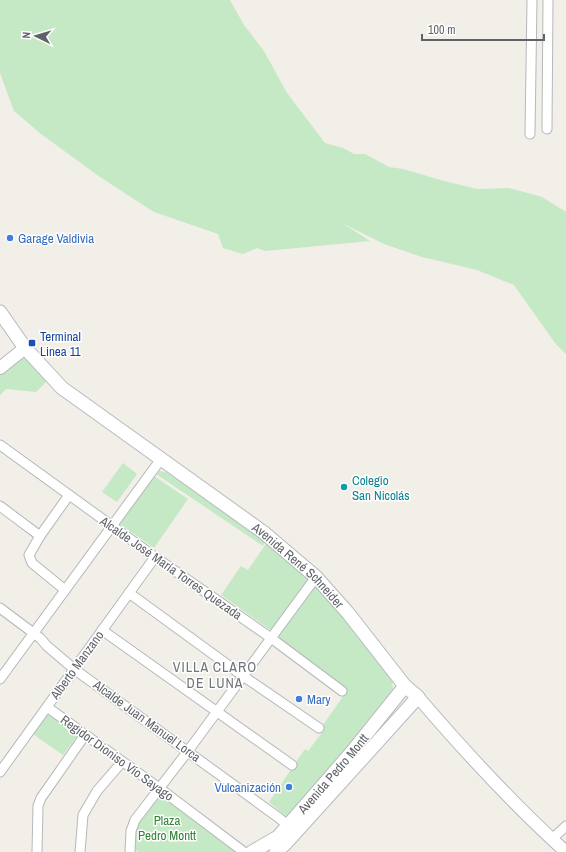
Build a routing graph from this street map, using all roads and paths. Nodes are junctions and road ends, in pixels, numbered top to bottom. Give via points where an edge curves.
1 (532, 0) edge
2 (548, 0) edge
3 (547, 129) dead end
4 (530, 134) dead end
5 (0, 312) edge
6 (25, 348) junction
7 (0, 368) edge
8 (0, 445) edge
9 (160, 459) junction
10 (69, 495) junction
11 (0, 506) edge
12 (112, 526) junction
13 (40, 536) junction
14 (155, 557) junction
15 (316, 577) junction
16 (65, 590) junction
17 (129, 593) junction
18 (0, 608) edge
19 (102, 630) junction
20 (34, 633) junction
21 (271, 638) junction
22 (74, 669) junction
23 (243, 676) junction
24 (0, 679) edge
25 (405, 686) junction
26 (342, 691) dead end
27 (418, 697) junction
28 (47, 707) junction
29 (216, 712) junction
30 (319, 728) dead end
31 (85, 736) junction
32 (188, 751) junction
33 (4, 760) edge
34 (122, 762) junction
35 (292, 765) dead end
36 (0, 772) edge
37 (159, 788) junction
38 (566, 826) edge
39 (292, 828) junction
40 (552, 839) junction
41 (37, 852) edge
42 (80, 852) edge
43 (130, 852) edge
44 (244, 852) edge
45 (252, 852) edge
46 (276, 852) edge
47 (566, 852) edge

1 - 4 street
2 - 3 street
5 - 6 main road, Avenida René Schneider
6 - 7 street
6 - 9 main road, Avenida René Schneider via 62,388
8 - 10 street, Alcalde José María Torres Quezada
9 - 12 street
9 - 15 main road, Avenida René Schneider via 263,532
10 - 12 street, Alcalde José María Torres Quezada
10 - 13 street
11 - 13 street
12 - 14 street, Alcalde José María Torres Quezada
12 - 16 street
13 - 16 street via 30,552 30,561
14 - 17 street, Alberto Manzano
14 - 21 street, Alcalde José María Torres Quezada
15 - 21 street
15 - 25 main road, Avenida René Schneider via 348,613
16 - 20 street
17 - 19 street, Alberto Manzano
17 - 23 street
18 - 20 street, Alcalde Juan Manuel Lorca
19 - 22 street, Alberto Manzano
19 - 29 street
20 - 22 street, Alcalde Juan Manuel Lorca
20 - 24 street
21 - 23 street
21 - 26 street, Alcalde José María Torres Quezada
22 - 28 street, Alberto Manzano
22 - 32 street, Alcalde Juan Manuel Lorca
23 - 29 street
23 - 30 street
25 - 27 main road, Avenida René Schneider
25 - 39 main road, Avenida Pedro Montt
27 - 39 main road, Avenida Pedro Montt
27 - 40 street, Avenida René Schneider via 475,762
28 - 31 street, Regidor Dioniso Vío Sayago
28 - 33 street, Alberto Manzano
29 - 32 street
29 - 35 street
31 - 34 street, Regidor Dioniso Vío Sayago
31 - 41 street via 41,798 38,806
32 - 37 street
32 - 39 street, Alcalde Juan Manuel Lorca
33 - 36 street, Alberto Manzano
34 - 37 street, Regidor Dioniso Vío Sayago
34 - 42 street via 83,814
37 - 43 street via 135,820 131,832
37 - 44 street, Regidor Dioniso Vío Sayago
38 - 40 street
39 - 45 main road, Avenida Pedro Montt
39 - 46 main road, Avenida Pedro Montt
40 - 47 street, Avenida René Schneider

